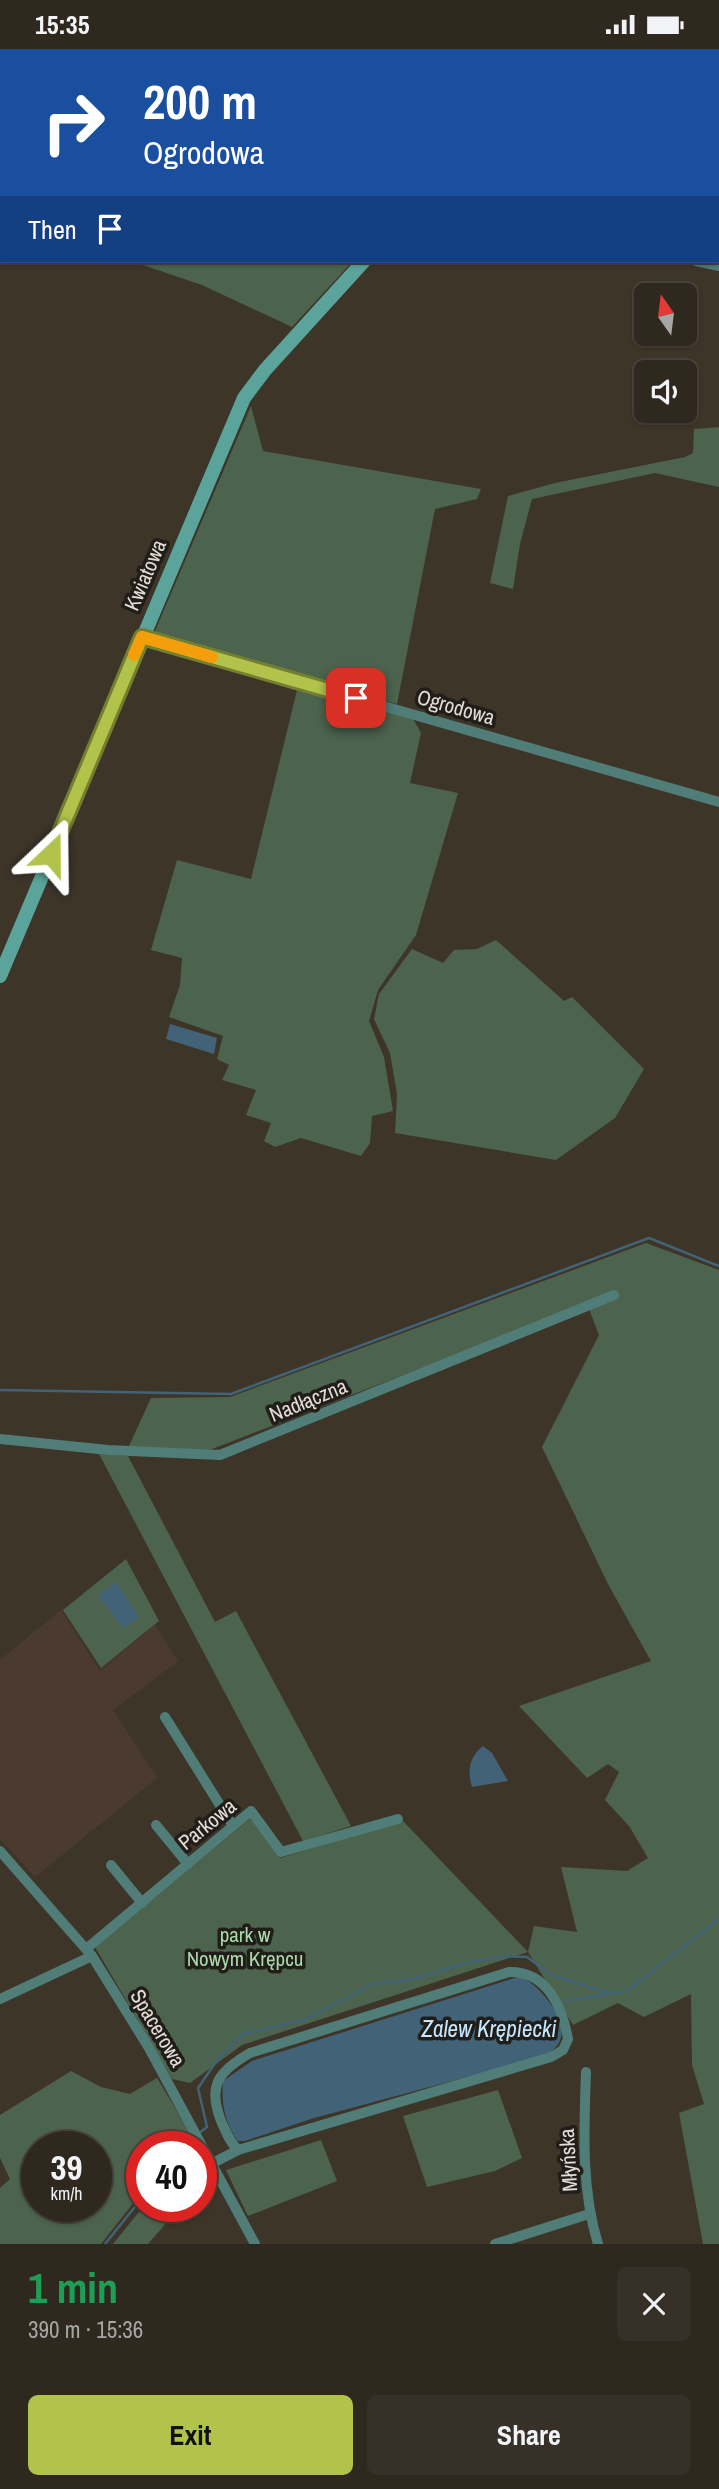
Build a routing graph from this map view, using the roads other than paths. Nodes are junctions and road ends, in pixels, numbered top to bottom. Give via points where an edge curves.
1 (362, 263) edge
2 (142, 637) junction
3 (719, 802) edge
4 (0, 976) edge
5 (614, 1295) dead end
6 (0, 1439) edge
7 (165, 1717) dead end
8 (398, 1819) dead end
9 (156, 1825) dead end
10 (233, 1826) junction
11 (0, 1851) edge
12 (188, 1864) junction
13 (111, 1865) dead end
14 (142, 1903) junction
15 (89, 1953) junction
16 (0, 1999) edge
17 (586, 2071) dead end
18 (195, 2131) edge
19 (238, 2150) junction
20 (217, 2161) edge
21 (217, 2171) edge
22 (589, 2214) junction
23 (255, 2244) edge
24 (495, 2244) edge
25 (598, 2244) edge

1 - 2 street, Kwiatowa via 244,398
2 - 3 street, Ogrodowa
2 - 4 street, Kwiatowa
5 - 6 street, Nadłączna via 219,1455
7 - 10 street
8 - 10 street, Parkowa via 281,1852 251,1811
9 - 12 street
10 - 12 street, Parkowa
11 - 15 street, Spacerowa
12 - 14 street, Parkowa
13 - 14 street
14 - 15 street, Parkowa
15 - 16 street, Parkowa
15 - 18 street, Spacerowa
17 - 22 street, Młyńska
19 - 19 street via 551,2057 563,2050 568,2039 554,1997 537,1977 524,1971 509,1972 250,2053 220,2075 213,2092 229,2141
19 - 20 street
21 - 23 street, Spacerowa
22 - 24 street
22 - 25 street, Młyńska

